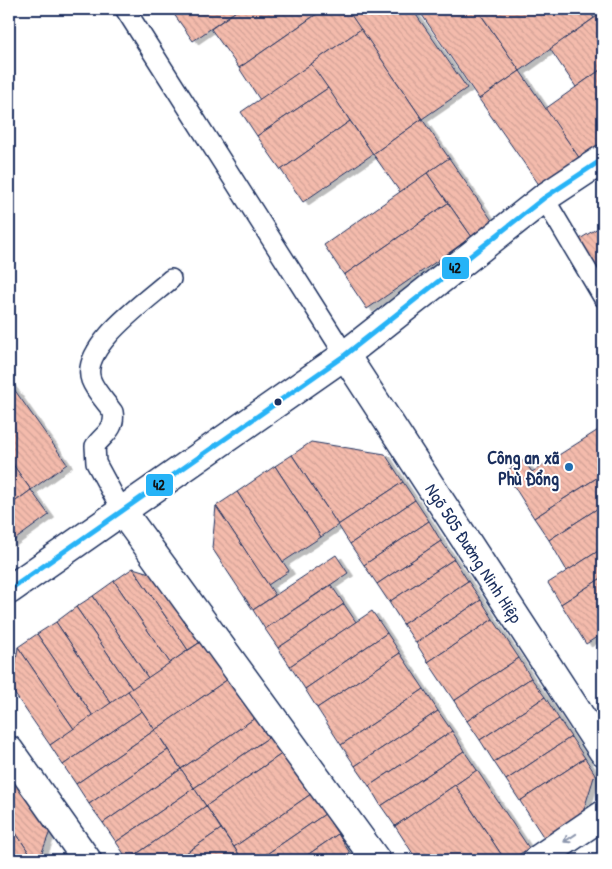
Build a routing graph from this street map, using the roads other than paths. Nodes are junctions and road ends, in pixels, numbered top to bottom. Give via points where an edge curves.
1 (125, 9) edge
2 (603, 160) edge
3 (544, 198) junction
4 (171, 279) dead end
5 (603, 298) edge
6 (345, 355) junction
7 (122, 511) junction
8 (9, 590) edge
9 (9, 750) edge
10 (603, 751) edge
11 (603, 815) edge
12 (83, 859) edge
13 (376, 860) edge
14 (537, 860) edge

1 - 6 lane
2 - 3 street
3 - 5 lane
3 - 6 street
4 - 7 lane via 103,340 92,359 91,380 114,418 111,430 95,446 95,458
6 - 7 street
6 - 10 street, Ngõ 505 Đường Ninh Hiệp
7 - 8 street
7 - 13 street
9 - 12 street
11 -> 14 street

